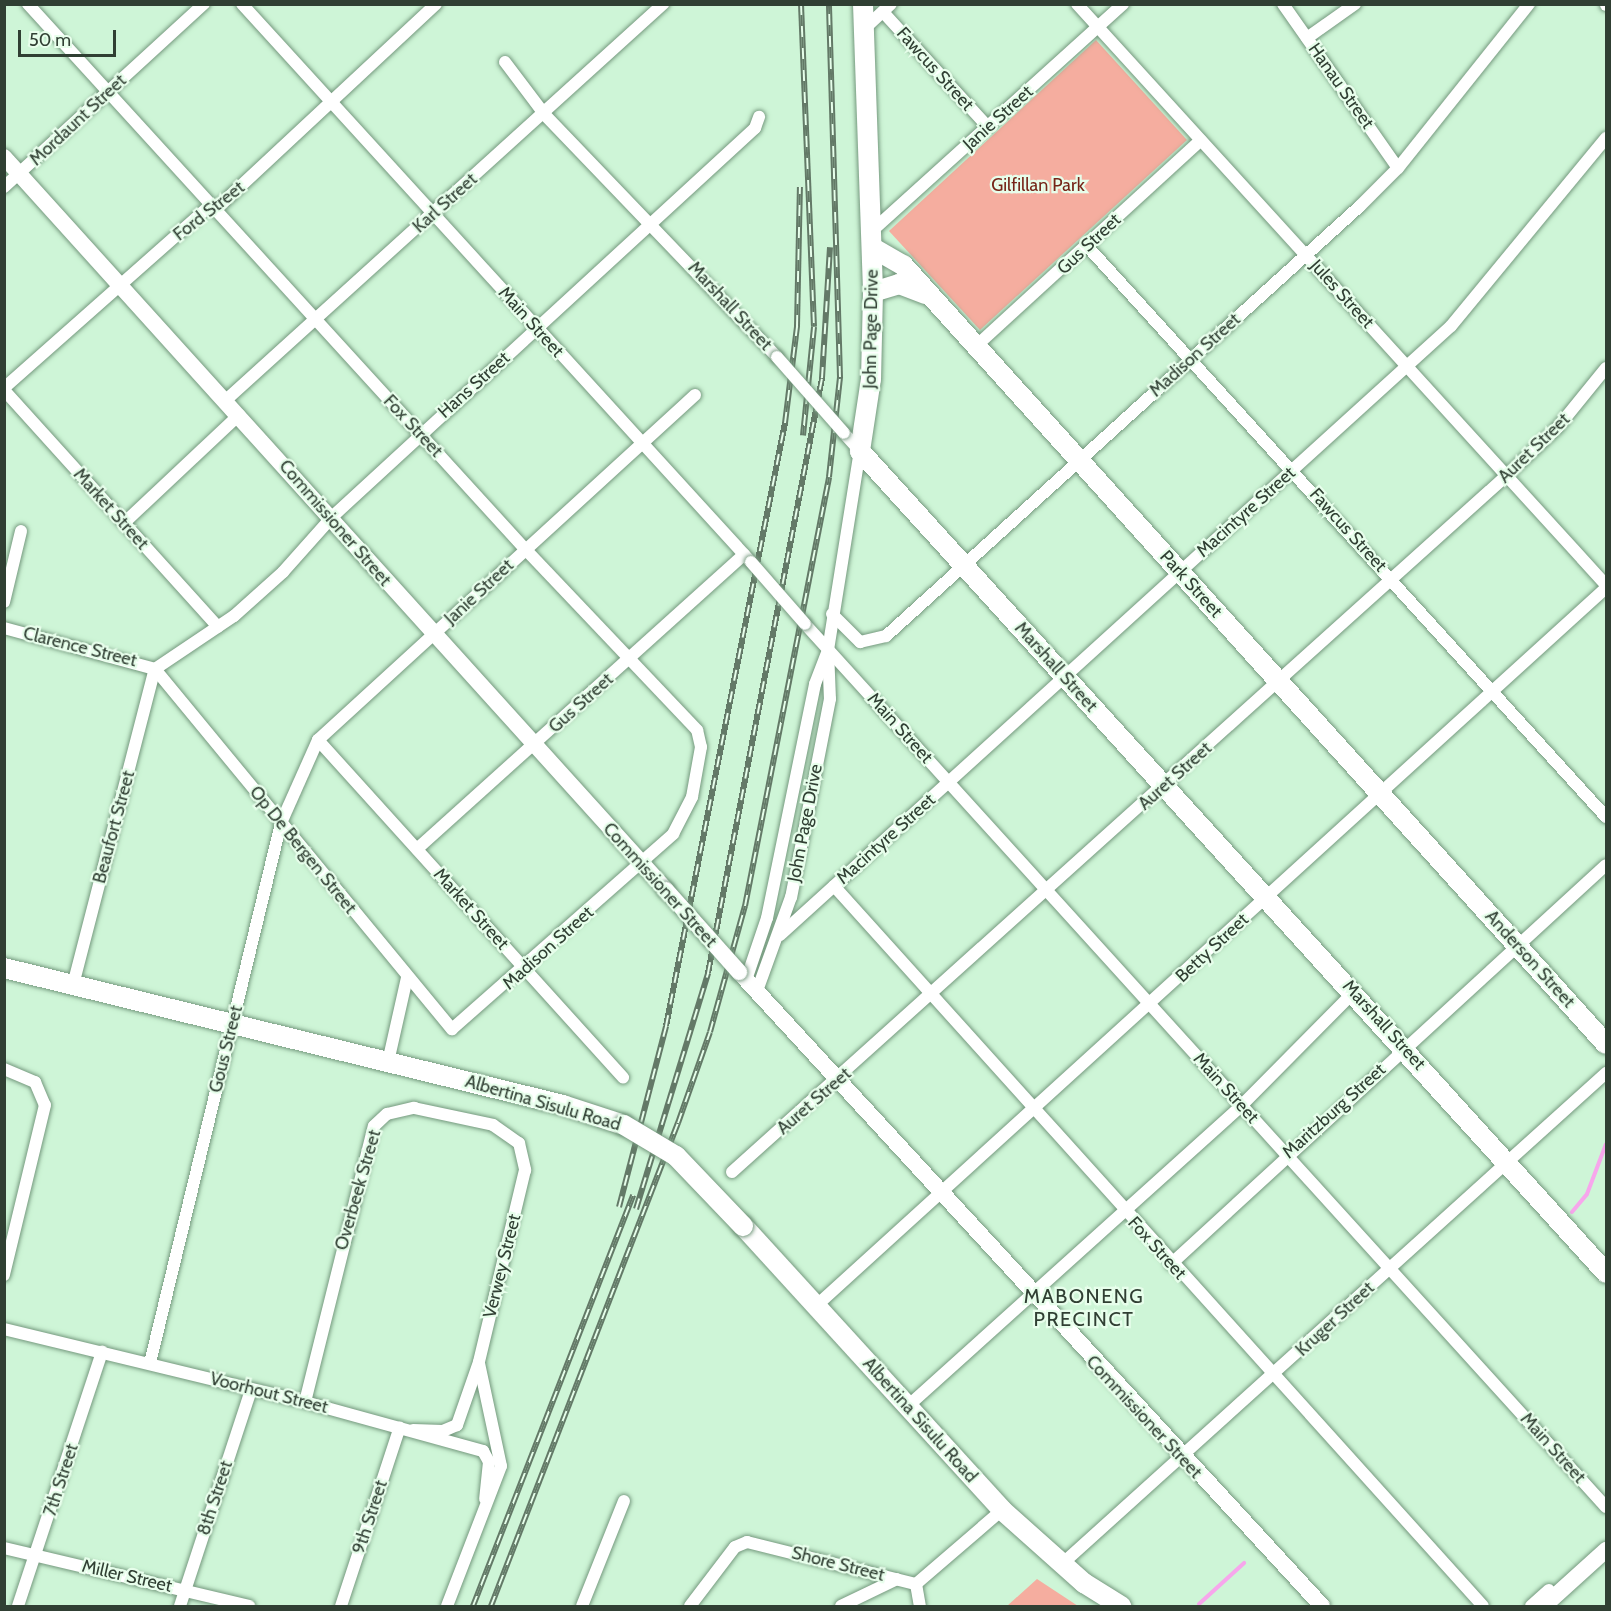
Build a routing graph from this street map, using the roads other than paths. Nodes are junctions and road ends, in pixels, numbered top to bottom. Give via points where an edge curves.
1 (28, 4) edge
2 (204, 4) edge
3 (242, 4) edge
4 (436, 4) edge
5 (663, 4) edge
6 (863, 4) edge
7 (1077, 4) edge
8 (1123, 4) edge
9 (1283, 4) edge
10 (1355, 4) edge
11 (1529, 4) edge
12 (887, 8) edge
13 (1099, 28) junction
14 (864, 29) junction
15 (1307, 38) junction
16 (505, 62) dead end
17 (109, 91) junction
18 (332, 104) junction
19 (545, 115) junction
20 (759, 117) dead end
21 (988, 127) junction
22 (1606, 138) edge
23 (1201, 140) junction
24 (4, 157) edge
25 (1398, 168) junction
26 (19, 173) junction
27 (4, 187) edge
28 (210, 205) junction
29 (432, 213) junction
30 (653, 223) junction
31 (873, 239) junction
32 (1087, 246) junction
33 (1306, 254) junction
34 (122, 285) junction
35 (873, 292) junction
36 (928, 295) junction
37 (314, 320) junction
38 (536, 328) junction
39 (975, 347) junction
40 (1193, 358) junction
41 (1407, 365) junction
42 (1606, 368) edge
43 (4, 389) edge
44 (695, 395) dead end
45 (226, 400) junction
46 (239, 415) junction
47 (420, 434) junction
48 (641, 444) junction
49 (860, 451) junction
50 (1078, 460) junction
51 (1293, 470) junction
52 (1506, 476) junction
53 (332, 517) junction
54 (124, 523) junction
55 (21, 531) dead end
56 (525, 549) junction
57 (747, 559) junction
58 (964, 565) junction
59 (1179, 572) junction
60 (1391, 578) junction
61 (1606, 586) edge
62 (4, 603) edge
63 (832, 614) junction
64 (218, 627) junction
65 (4, 628) edge
66 (433, 635) junction
67 (824, 645) junction
68 (628, 661) junction
69 (155, 669) junction
70 (1065, 677) junction
71 (1279, 681) junction
72 (1495, 692) junction
73 (318, 741) junction
74 (534, 745) junction
75 (950, 783) junction
76 (1164, 786) junction
77 (1380, 793) junction
78 (1606, 817) edge
79 (281, 823) junction
80 (417, 849) junction
81 (642, 864) junction
82 (1606, 865) edge
83 (1454, 874) joint
84 (834, 886) junction
85 (1049, 892) junction
86 (1267, 896) junction
87 (780, 935) junction
88 (1516, 945) junction
89 (4, 968) edge
90 (525, 969) junction
91 (407, 978) junction
92 (747, 981) junction
93 (73, 984) junction
94 (1354, 992) junction
95 (933, 996) junction
96 (1151, 1005) junction
97 (231, 1025) junction
98 (452, 1029) joint
99 (1606, 1044) edge
100 (1404, 1047) junction
101 (388, 1062) junction
102 (4, 1069) edge
103 (1606, 1073) edge
104 (623, 1077) dead end
105 (839, 1081) junction
106 (1242, 1105) junction
107 (1033, 1110) junction
108 (1286, 1154) junction
109 (1508, 1164) junction
110 (525, 1170) joint
111 (732, 1172) dead end
112 (940, 1193) junction
113 (1124, 1211) junction
114 (1171, 1264) junction
115 (1389, 1268) junction
116 (1606, 1273) edge
117 (4, 1275) edge
118 (1030, 1292) junction
119 (816, 1306) junction
120 (4, 1329) edge
121 (102, 1352) junction
122 (479, 1362) junction
123 (150, 1363) junction
124 (1273, 1375) junction
125 (251, 1390) junction
126 (305, 1402) junction
127 (908, 1406) junction
128 (400, 1427) junction
129 (413, 1430) junction
130 (1181, 1459) junction
131 (485, 1499) junction
132 (624, 1501) dead end
133 (1606, 1508) edge
134 (1002, 1510) junction
135 (1606, 1540) edge
136 (4, 1548) edge
137 (1606, 1550) edge
138 (36, 1555) junction
139 (1062, 1564) junction
140 (897, 1579) junction
141 (1084, 1582) junction
142 (916, 1584) junction
143 (185, 1590) junction
144 (1306, 1590) junction
145 (446, 1605) edge
146 (18, 1606) edge
147 (180, 1606) edge
148 (249, 1606) edge
149 (341, 1606) edge
150 (582, 1606) edge
151 (690, 1606) edge
152 (841, 1606) edge
153 (920, 1606) edge
154 (1105, 1606) edge
155 (1121, 1606) edge
156 (1316, 1606) edge
157 (1322, 1606) edge
158 (1483, 1606) edge
159 (1531, 1606) edge
160 (1544, 1606) edge

1 - 17 street, Fox Street
2 - 17 street, Mordaunt Street
3 - 18 street, Main Street
4 - 18 street, Ford Street
5 - 19 street, Karl Street
6 - 14 main road, John Page Drive
7 - 13 street, Jules Street
8 - 13 street, Janie Street
9 - 15 street, Hanau Street
10 - 15 street
11 - 25 street, Madison Street
12 - 14 street
12 - 21 street, Fawcus Street
13 - 21 street, Janie Street
13 - 23 street, Jules Street
14 - 31 main road, John Page Drive
15 - 25 street, Hanau Street
16 - 19 street, Marshall Street
17 - 26 street, Mordaunt Street
17 - 28 street, Fox Street
18 - 28 street, Ford Street via 215,210
18 - 29 street, Main Street
19 - 29 street, Karl Street
19 - 30 street, Marshall Street
20 - 30 street, Hans Street via 755,128
21 - 31 street, Janie Street
22 - 41 street, Macintyre Street via 1481,295
23 - 32 street, Gus Street
23 - 33 street, Jules Street
24 - 26 main road, Commissioner Street
25 - 33 street, Madison Street
26 - 27 street, Mordaunt Street
26 - 34 main road, Commissioner Street
28 - 34 street, Ford Street
28 - 37 street, Fox Street
29 - 37 street, Karl Street
29 - 38 street, Main Street
30 - 38 street, Hans Street
30 - 49 street, Marshall Street, bridge
31 - 35 main road, John Page Drive
31 - 36 main road, Park Street via 903,265
32 - 39 street, Gus Street
32 - 40 street, Fawcus Street
33 - 40 street, Madison Street
33 - 41 street, Jules Street
34 - 43 street, Ford Street
34 - 45 main road, Commissioner Street
35 - 36 main road, Park Street via 899,284
35 - 49 main road, John Page Drive via 871,379
36 - 39 main road, Park Street
37 - 45 street, Karl Street
37 - 47 street, Fox Street
38 - 47 street, Hans Street
38 - 48 street, Main Street
39 - 50 main road, Park Street
40 - 50 street, Madison Street
40 - 51 street, Fawcus Street
41 - 51 street, Macintyre Street
41 - 52 street, Jules Street
42 - 52 street, Auret Street via 1558,428
43 - 54 street, Market Street
44 - 48 street, Janie Street
45 - 46 main road, Commissioner Street
46 - 53 main road, Commissioner Street
46 - 54 street
47 - 53 street, Hans Street
47 - 56 street, Fox Street
48 - 56 street, Janie Street
48 - 57 street, Main Street
49 - 58 main road, Marshall Street
49 - 63 street, John Page Drive
50 - 58 street, Madison Street
50 - 59 main road, Park Street
51 - 59 street, Macintyre Street
51 - 60 street, Fawcus Street
52 - 60 street, Auret Street
52 - 61 street, Jules Street
53 - 64 street, Hans Street via 283,572
53 - 66 main road, Commissioner Street
54 - 64 street, Market Street
55 - 62 street
56 - 66 street, Janie Street
56 - 68 street, Fox Street
57 - 67 street, Main Street, bridge
57 - 68 street, Gus Street
58 - 63 street, Madison Street via 879,640 855,639
58 - 70 main road, Marshall Street
59 - 70 street, Macintyre Street
59 - 71 main road, Park Street
60 - 71 street, Auret Street
60 - 72 street, Fawcus Street
61 - 72 street, Betty Street
63 - 67 street, John Page Drive
64 - 69 street, Hans Street
65 - 69 street, Clarence Street
66 - 73 street, Janie Street
66 - 74 main road, Commissioner Street
67 - 75 street, Main Street
67 - 87 street, John Page Drive via 830,699
67 - 92 street, John Page Drive via 767,918
68 - 74 street, Gus Street
68 - 81 street, Fox Street via 697,730 700,741 688,810
69 - 79 street, Op De Bergen Street
69 - 93 street, Beaufort Street
70 - 75 street, Macintyre Street
70 - 76 main road, Marshall Street
71 - 76 street, Auret Street
71 - 77 main road, Park Street
72 - 77 street, Betty Street
72 - 78 street, Fawcus Street
73 - 79 street, Gous Street
73 - 80 street, Market Street
74 - 80 street, Gus Street
74 - 81 main road, Commissioner Street
75 - 84 street, Macintyre Street
75 - 85 street, Main Street
76 - 85 street, Auret Street
76 - 86 main road, Marshall Street
77 - 83 main road, Park Street
77 - 86 street, Betty Street
79 - 91 street, Op De Bergen Street
79 - 97 street, Gous Street
80 - 90 street, Market Street
81 - 90 street, Madison Street
81 - 92 main road, Commissioner Street, bridge
82 - 88 street, Maritzburg Street
83 - 88 main road, Anderson Street
84 - 87 street, Macintyre Street
84 - 95 street, Fox Street
85 - 95 street, Auret Street
85 - 96 street, Main Street
86 - 94 main road, Marshall Street
86 - 96 street, Betty Street
87 - 92 street, John Page Drive
88 - 99 main road, Anderson Street
88 - 100 street, Maritzburg Street
89 - 93 main road, Albertina Sisulu Road
90 - 98 street, Madison Street
90 - 104 street, Market Street
91 - 98 street, Op De Bergen Street
91 - 101 street
92 - 105 main road, Commissioner Street
93 - 97 main road, Albertina Sisulu Road
94 - 100 main road, Marshall Street
94 - 106 street
95 - 105 street, Auret Street
95 - 107 street, Fox Street
96 - 106 street, Main Street
96 - 107 street, Betty Street
97 - 101 main road, Albertina Sisulu Road
97 - 123 street, Gous Street
100 - 108 street, Maritzburg Street
100 - 109 main road, Marshall Street
101 - 119 main road, Albertina Sisulu Road, bridge via 624,1125 676,1156
102 - 117 street via 35,1083 45,1105
103 - 109 street, Kruger Street
105 - 111 street, Auret Street
105 - 112 main road, Commissioner Street
106 - 108 street, Main Street
106 - 113 street
107 - 112 street, Betty Street
107 - 113 street, Fox Street
108 - 114 street, Maritzburg Street
108 - 115 street, Main Street
109 - 115 street, Kruger Street
109 - 116 main road, Marshall Street
110 - 122 street, Verwey Street
110 - 126 street, Overbeek Street via 519,1143 493,1125 414,1108 380,1119 367,1144
112 - 118 main road, Commissioner Street
112 - 119 street, Betty Street
113 - 114 street, Fox Street
113 - 118 street
114 - 124 street, Fox Street
115 - 124 street, Kruger Street
115 - 133 street, Main Street
118 - 127 street
118 - 130 main road, Commissioner Street
119 - 127 main road, Albertina Sisulu Road
120 - 121 street, Voorhout Street
121 - 123 street, Voorhout Street
121 - 138 street, 7th Street
122 - 129 street, Verwey Street via 457,1425 443,1431
122 - 131 street, Verwey Street via 501,1456 498,1476
123 - 125 street, Voorhout Street
124 - 130 street, Kruger Street
124 - 158 street, Fox Street
125 - 126 street, Voorhout Street
125 - 143 street, 8th Street
126 - 128 street, Voorhout Street
127 - 134 main road, Albertina Sisulu Road
128 - 129 street, Voorhout Street
128 - 149 street, 9th Street
129 - 131 street, Voorhout Street via 483,1451 489,1462
130 - 139 street, Kruger Street
130 - 144 main road, Commissioner Street
131 - 145 street
132 - 150 street
134 - 139 main road, Albertina Sisulu Road
134 - 142 street
135 - 159 street
136 - 138 street, Miller Street
137 - 160 main road
138 - 143 street, Miller Street
138 - 146 street, 7th Street
139 - 141 main road, Albertina Sisulu Road
140 - 142 street, Shore Street
140 - 151 street, Shore Street via 759,1544 735,1547
140 - 152 street
141 - 154 main road, Albertina Sisulu Road
141 - 155 main road, Albertina Sisulu Road
142 - 153 street
143 - 147 street, 8th Street
143 - 148 street, Miller Street
144 - 156 main road
144 - 157 main road, Commissioner Street

